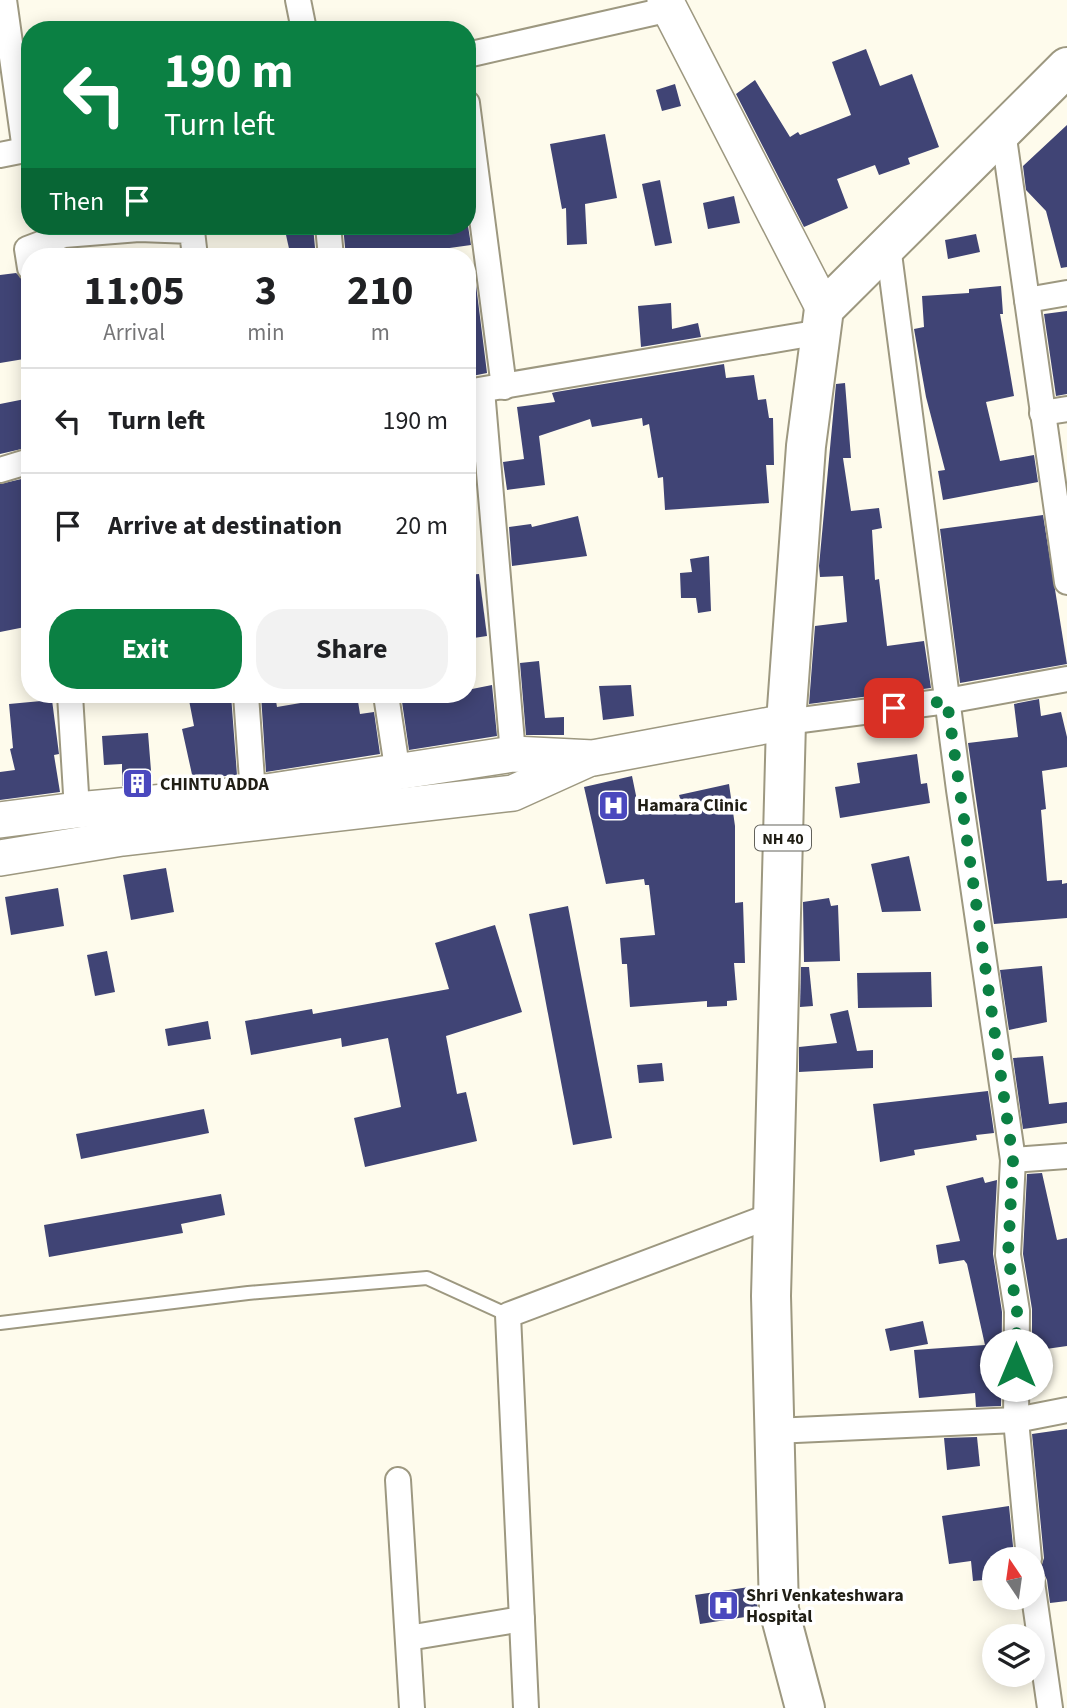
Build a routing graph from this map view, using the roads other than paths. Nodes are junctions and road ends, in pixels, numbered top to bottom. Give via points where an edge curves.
1 (4, 0) edge
2 (298, 0) edge
3 (668, 5) edge
4 (302, 21) edge
5 (476, 53) edge
6 (1067, 66) edge
7 (21, 106) edge
8 (1003, 131) junction
9 (21, 150) edge
10 (0, 155) edge
11 (64, 235) edge
12 (888, 246) junction
13 (27, 248) edge
14 (476, 254) edge
15 (1067, 293) edge
16 (1027, 300) junction
17 (822, 320) junction
18 (484, 389) edge
19 (1067, 409) edge
20 (1042, 413) junction
21 (21, 464) edge
22 (0, 470) edge
23 (1062, 514) edge
24 (1067, 582) edge
25 (1067, 679) edge
26 (947, 701) junction
27 (70, 703) edge
28 (247, 703) edge
29 (387, 703) edge
30 (786, 722) junction
31 (513, 754) junction
32 (593, 758) junction
33 (398, 774) junction
34 (253, 794) junction
35 (78, 810) junction
36 (0, 821) edge
37 (0, 858) edge
38 (1067, 1156) edge
39 (1013, 1160) junction
40 (773, 1215) junction
41 (508, 1315) junction
42 (0, 1323) edge
43 (1067, 1410) edge
44 (1016, 1420) junction
45 (774, 1431) junction
46 (398, 1480) dead end
47 (1028, 1547) edge
48 (1036, 1610) edge
49 (522, 1619) junction
50 (408, 1638) junction
51 (412, 1708) edge
52 (526, 1708) edge
53 (805, 1708) edge
54 (1050, 1708) edge

1 - 7 street
2 - 4 street
3 - 5 street
3 - 17 street
6 - 8 highway
8 - 12 highway
8 - 16 street
9 - 10 street
11 - 13 street
12 - 17 highway
12 - 26 street
14 - 18 street
15 - 16 street
16 - 20 street
17 - 18 street
17 - 30 highway, NH 40 via 806,446
18 - 31 street
19 - 20 street
20 - 23 street
21 - 22 street
23 - 24 street
25 - 26 street
26 - 30 street
26 - 39 street
27 - 35 street
28 - 34 street
29 - 33 street
30 - 32 street
30 - 40 highway, NH 40
31 - 32 street
31 - 33 street
32 - 37 street via 513,793 121,838
33 - 34 street
34 - 35 street
35 - 36 street
38 - 39 street
39 - 44 street via 1008,1255 1017,1311
40 - 41 street
40 - 45 highway, NH 40
41 - 42 lane via 427,1278 248,1293
41 - 49 street
43 - 44 street
44 - 45 street
44 - 47 street
45 - 53 highway, NH 40 via 779,1610
46 - 50 street
48 - 54 street
49 - 50 street
49 - 52 street
50 - 51 street

